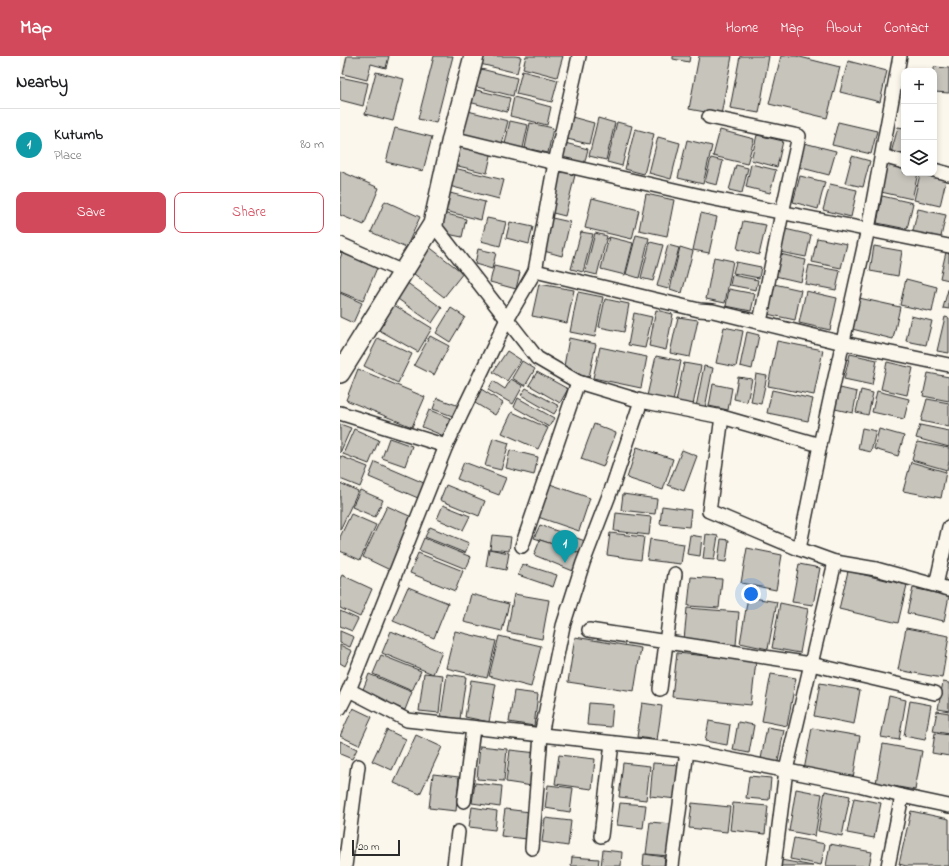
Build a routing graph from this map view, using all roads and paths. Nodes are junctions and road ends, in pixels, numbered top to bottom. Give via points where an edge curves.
1 (474, 56) edge
2 (579, 56) edge
3 (900, 56) edge
4 (709, 117) dead end
5 (452, 138) junction
6 (882, 156) junction
7 (901, 161) edge
8 (555, 163) junction
9 (937, 171) edge
10 (949, 174) edge
11 (782, 213) junction
12 (433, 224) junction
13 (868, 229) junction
14 (340, 244) edge
15 (949, 246) edge
16 (535, 271) junction
17 (404, 272) junction
18 (507, 319) junction
19 (760, 322) junction
20 (843, 343) junction
21 (949, 365) edge
22 (340, 373) edge
23 (578, 382) junction
24 (641, 401) junction
25 (340, 413) edge
26 (722, 417) junction
27 (820, 445) junction
28 (446, 446) junction
29 (949, 527) edge
30 (522, 546) dead end
31 (799, 549) junction
32 (835, 562) junction
33 (675, 574) dead end
34 (936, 585) junction
35 (949, 589) edge
36 (589, 630) dead end
37 (665, 642) junction
38 (811, 664) junction
39 (660, 689) dead end
40 (349, 690) junction
41 (935, 693) dead end
42 (340, 708) edge
43 (473, 728) junction
44 (541, 735) junction
45 (612, 743) junction
46 (687, 751) junction
47 (358, 766) dead end
48 (786, 770) junction
49 (902, 796) junction
50 (464, 801) dead end
51 (949, 806) edge
52 (458, 832) dead end
53 (601, 836) dead end
54 (532, 848) dead end
55 (345, 866) edge
56 (454, 866) edge
57 (672, 866) edge
58 (774, 866) edge
59 (888, 866) edge

1 - 5 street
2 - 8 street
3 - 6 street
4 - 11 street via 799,136
5 - 8 street
5 - 12 street
6 - 7 street
6 - 13 street
8 - 11 street
8 - 16 street
9 - 10 street
11 - 13 street
11 - 19 street
12 - 17 street
12 - 18 street
13 - 15 street
13 - 20 street
14 - 17 street
16 - 18 street
16 - 19 street via 698,310 714,311
17 - 22 street
18 - 23 street via 537,358
18 - 28 street
19 - 20 street
20 - 21 street
20 - 27 street
23 - 24 street
23 - 30 street
24 - 26 street
24 - 44 street via 563,626
25 - 28 street
26 - 27 street
26 - 31 street via 709,511
27 - 31 street
28 - 40 street
29 - 34 street
31 - 32 street
32 - 34 street via 876,569
32 - 38 street
33 - 37 street
34 - 35 street
36 - 37 street
37 - 38 street
37 - 39 street
38 - 41 street
38 - 48 street
40 - 42 street
40 - 43 street via 407,720
43 - 44 street
43 - 50 street
44 - 45 street
44 - 54 street
45 - 46 street
45 - 53 street
46 - 48 street
46 - 57 street
47 - 55 street
48 - 49 street
48 - 58 street
49 - 51 street
49 - 59 street
52 - 56 street

